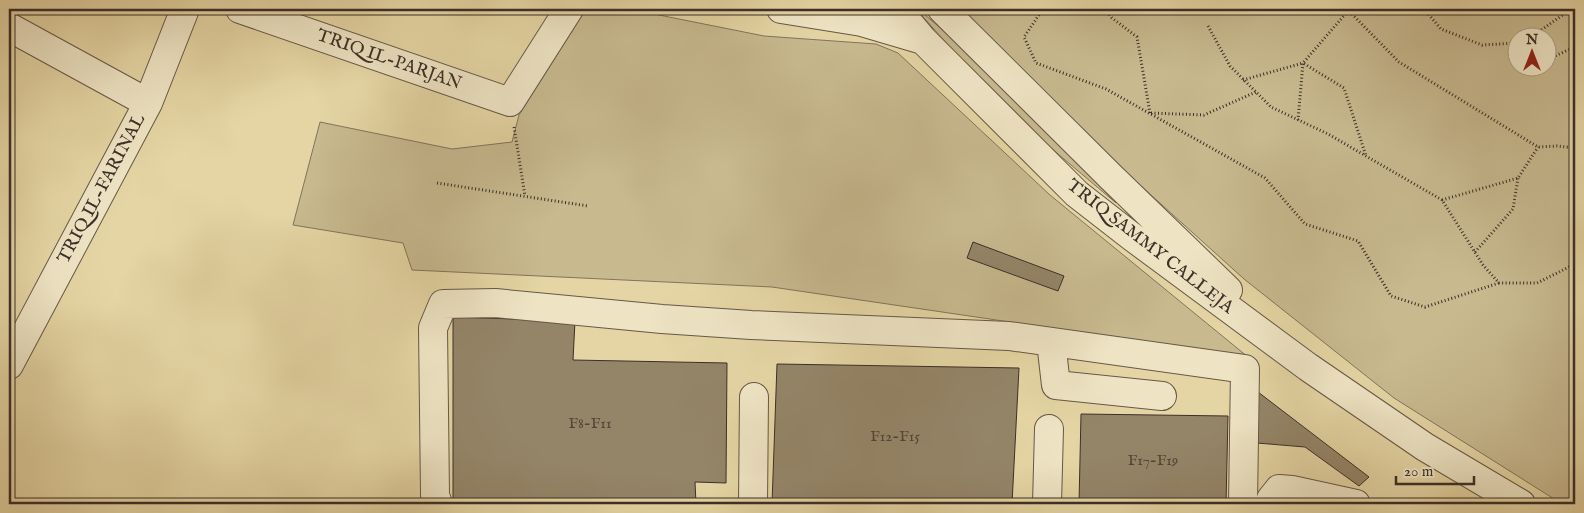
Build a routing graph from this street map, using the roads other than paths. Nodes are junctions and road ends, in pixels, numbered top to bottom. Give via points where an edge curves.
1 (186, 9) edge
2 (240, 9) edge
3 (569, 9) edge
4 (784, 9) edge
5 (896, 9) edge
6 (942, 9) edge
7 (833, 12) edge
8 (9, 27) edge
9 (923, 40) junction
10 (148, 103) junction
11 (1051, 342) junction
12 (9, 365) edge
13 (1308, 367) junction
14 (1162, 396) dead end
15 (754, 397) dead end
16 (1050, 429) dead end
17 (438, 504) edge
18 (753, 504) edge
19 (1046, 504) edge
20 (1243, 504) edge
21 (1270, 504) edge
22 (1356, 504) edge
23 (1521, 504) edge

1 - 10 street, TRIQ IL-FARINAL
2 - 3 street, TRIQ IL-PARJAN via 510,102
4 - 7 street
5 - 9 street, TRIQ SAMMY CALLEJA
6 - 13 street, TRIQ SAMMY CALLEJA
7 - 9 street
8 - 10 street
9 - 13 street, TRIQ SAMMY CALLEJA via 1077,194
10 - 12 street, TRIQ IL-FARINAL
11 - 14 street via 1056,385
11 - 17 street via 1008,336 662,319 495,303 443,304 433,328 435,495
11 - 20 street via 1245,369
13 - 23 street, TRIQ SAMMY CALLEJA via 1425,448
15 - 18 street
16 - 19 street
21 - 22 street via 1279,489

